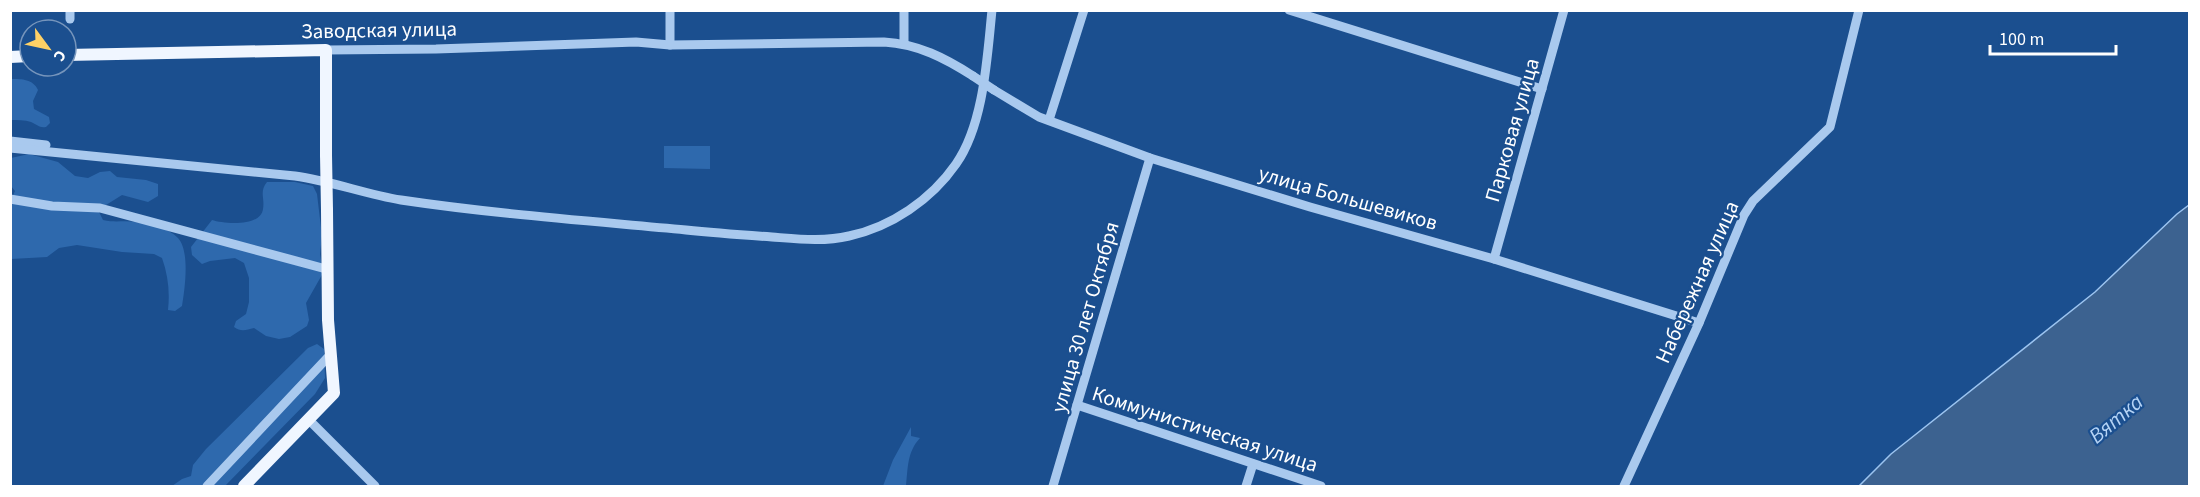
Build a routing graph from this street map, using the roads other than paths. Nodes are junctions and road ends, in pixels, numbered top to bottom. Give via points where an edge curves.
1 (670, 10) edge
2 (904, 10) edge
3 (992, 10) edge
4 (1084, 10) edge
5 (1289, 10) edge
6 (1564, 10) edge
7 (1859, 10) edge
8 (904, 44) junction
9 (670, 45) junction
10 (326, 50) junction
11 (78, 56) edge
12 (1542, 89) junction
13 (994, 90) joint
14 (1049, 120) junction
15 (10, 141) edge
16 (46, 145) dead end
17 (10, 148) edge
18 (1150, 158) junction
19 (10, 199) edge
20 (1494, 259) junction
21 (326, 269) junction
22 (1699, 323) junction
23 (330, 355) junction
24 (1077, 405) junction
25 (309, 420) junction
26 (1253, 464) junction
27 (207, 486) edge
28 (244, 486) edge
29 (375, 486) edge
30 (1053, 486) edge
31 (1246, 486) edge
32 (1321, 486) edge
33 (1624, 486) edge

1 - 9 street
2 - 8 street
3 - 17 street via 976,117 956,164 911,209 880,226 838,238 717,233 466,208 399,200 295,176
4 - 14 street
5 - 12 street
6 - 12 street, Парковая улица
7 - 22 street, Набережная улица via 1830,127 1753,201 1738,226
8 - 9 street, Заводская улица
8 - 13 street, Заводская улица, bridge via 943,57
9 - 10 street, Заводская улица via 636,42
10 - 11 main road, Заводская улица
10 - 21 main road, bridge
12 - 20 street, Парковая улица
13 - 14 street, улица Большевиков
14 - 18 street, улица Большевиков
15 - 16 street
18 - 20 street, улица Большевиков
18 - 24 street, улица 30 лет Октября
19 - 21 street via 100,208
20 - 22 street, улица Большевиков
21 - 23 main road
22 - 33 street, Набережная улица
23 - 25 main road via 334,393
23 - 27 street
24 - 26 street, Коммунистическая улица
24 - 30 street, улица 30 лет Октября
25 - 28 main road
25 - 29 street
26 - 31 street
26 - 32 street, Коммунистическая улица

